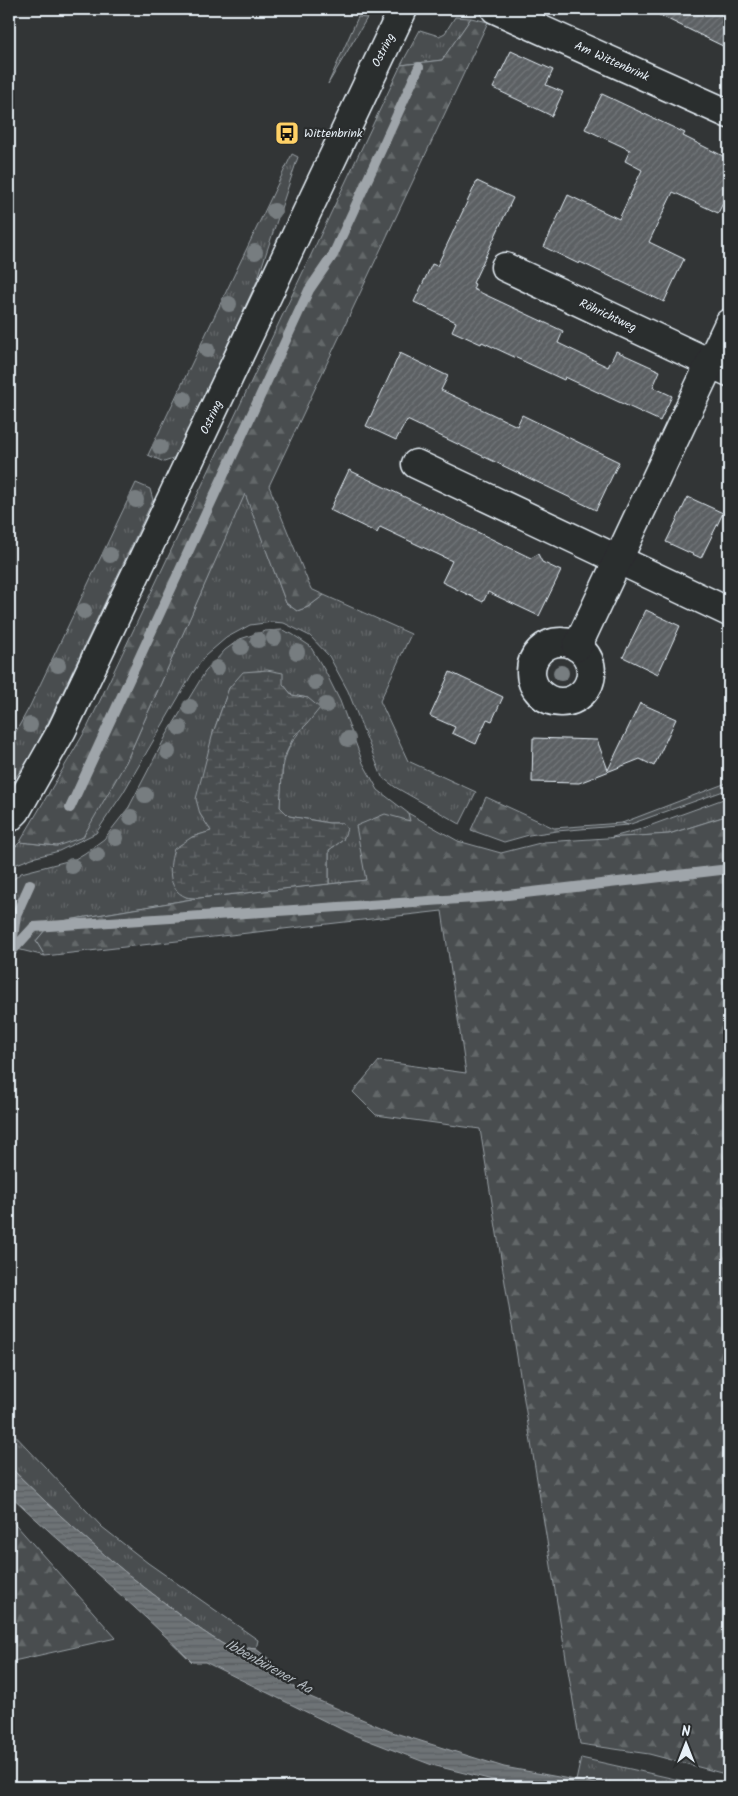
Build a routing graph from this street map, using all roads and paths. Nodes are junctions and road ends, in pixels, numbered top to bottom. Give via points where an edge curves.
1 (403, 9) edge
2 (496, 9) edge
3 (729, 114) edge
4 (505, 268) dead end
5 (729, 323) edge
6 (720, 368) edge
7 (416, 464) dead end
8 (618, 560) junction
9 (729, 612) edge
10 (577, 647) dead end
11 (9, 818) edge

1 - 11 street, Ostring via 62,730
2 - 3 street, Am Wittenbrink
4 - 6 street, Röhrichtweg
5 - 6 street
6 - 8 street
7 - 8 street
8 - 9 street
8 - 10 street

